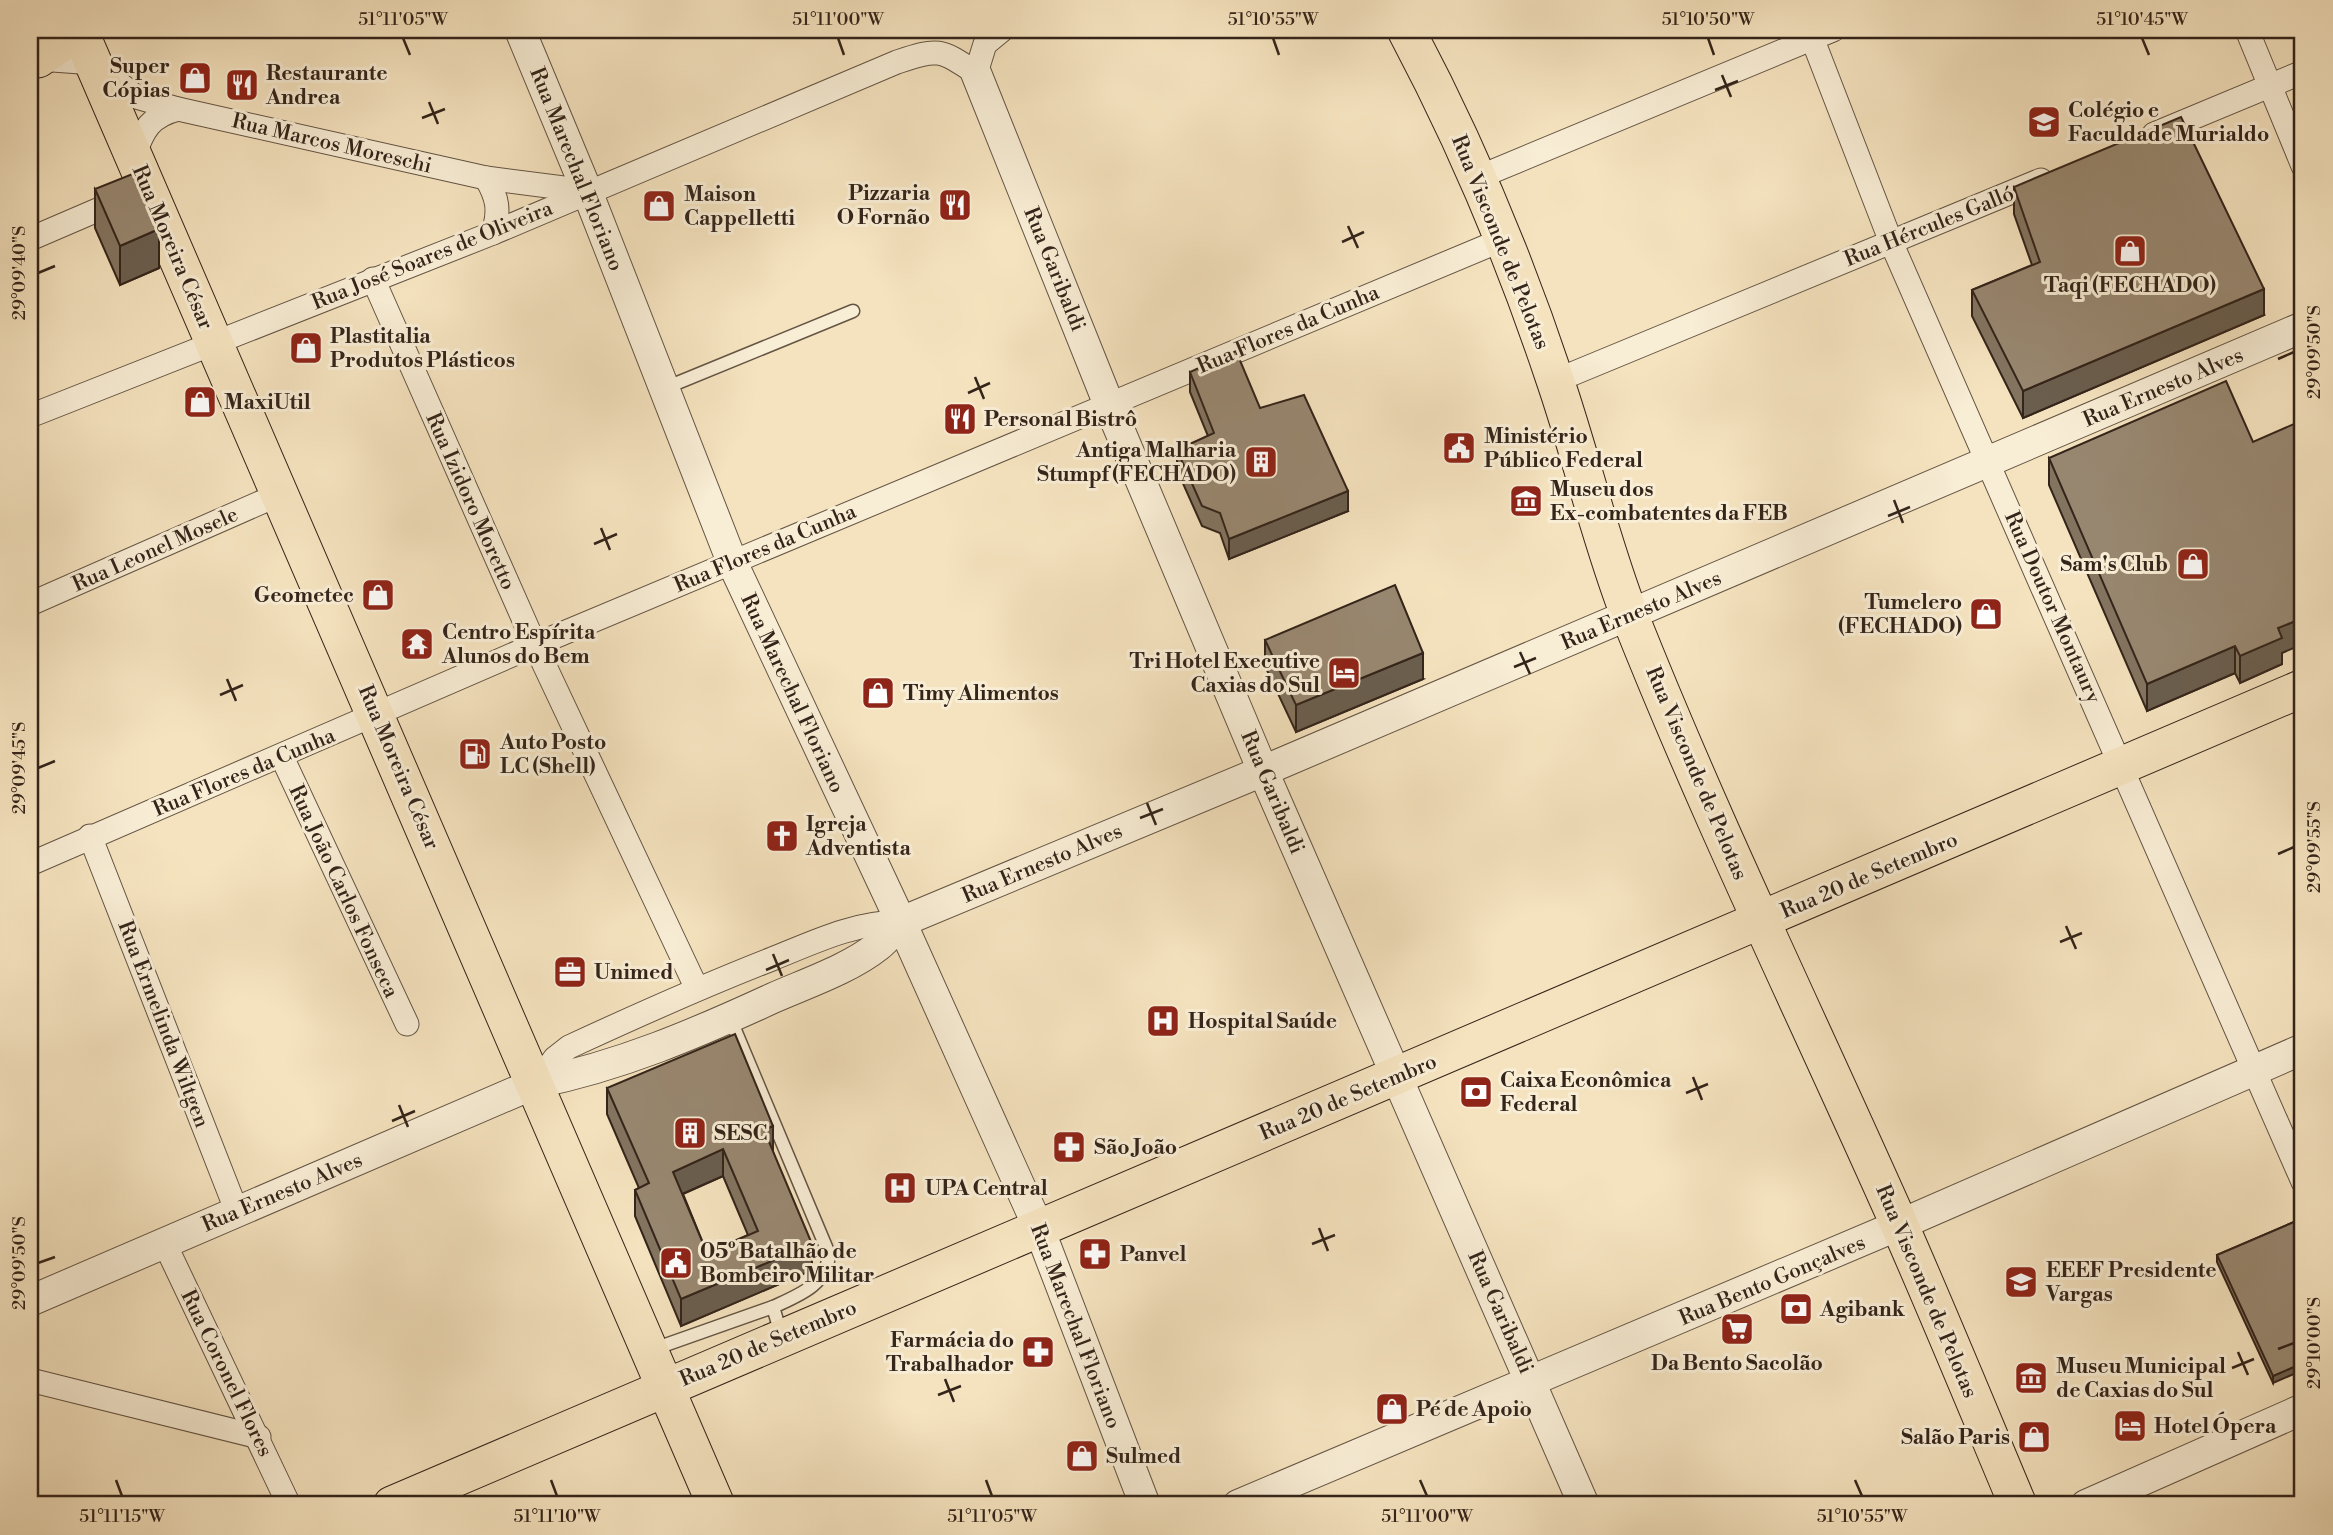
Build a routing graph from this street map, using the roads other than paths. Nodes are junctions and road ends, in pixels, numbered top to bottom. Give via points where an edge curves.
1 (69, 30) edge
2 (79, 30) edge
3 (520, 30) edge
4 (1002, 30) edge
5 (1406, 30) edge
6 (2247, 30) edge
7 (1818, 33) edge
8 (33, 64) edge
9 (97, 71) junction
10 (2303, 72) edge
11 (976, 73) junction
12 (2269, 86) junction
13 (178, 109) junction
14 (2131, 144) edge
15 (2303, 166) edge
16 (2068, 169) edge
17 (141, 172) junction
18 (1479, 177) junction
19 (486, 178) junction
20 (587, 191) junction
21 (493, 233) junction
22 (30, 239) edge
23 (1504, 239) junction
24 (1891, 242) junction
25 (373, 279) junction
26 (853, 310) dead end
27 (2303, 327) edge
28 (215, 342) junction
29 (1555, 381) junction
30 (665, 388) junction
31 (1109, 405) junction
32 (30, 416) edge
33 (1989, 461) junction
34 (280, 494) junction
35 (732, 562) junction
36 (30, 604) edge
37 (1630, 615) junction
38 (535, 645) junction
39 (2303, 688) edge
40 (377, 716) junction
41 (282, 757) junction
42 (2123, 766) junction
43 (1263, 771) junction
44 (90, 836) junction
45 (30, 864) edge
46 (901, 922) junction
47 (1761, 922) junction
48 (696, 989) junction
49 (730, 1018) junction
50 (407, 1024) dead end
51 (2303, 1049) edge
52 (2255, 1070) junction
53 (1397, 1075) junction
54 (536, 1083) junction
55 (2303, 1182) edge
56 (237, 1212) junction
57 (1899, 1225) junction
58 (1040, 1231) junction
59 (164, 1242) junction
60 (30, 1301) edge
61 (777, 1322) junction
62 (650, 1351) junction
63 (30, 1380) edge
64 (1531, 1382) junction
65 (665, 1387) junction
66 (2303, 1409) edge
67 (259, 1437) junction
68 (289, 1505) edge
69 (392, 1505) edge
70 (716, 1505) edge
71 (1145, 1505) edge
72 (1238, 1505) edge
73 (1584, 1505) edge
74 (2018, 1505) edge
75 (2086, 1505) edge

1 - 8 main road
2 - 9 main road, Rua Moreira César
3 - 20 street, Rua Marechal Floriano
4 - 11 street via 985,44
5 - 18 main road, Rua Visconde de Pelotas
6 - 12 street
7 - 18 street
7 - 24 street, Rua Doutor Montaury
8 - 9 street
9 - 13 street, Rua Marcos Moreschi via 136,97
9 - 17 main road, Rua Moreira César
10 - 12 street
11 - 20 street, Rua José Soares de Oliveira via 944,52 924,53
11 - 31 street, Rua Garibaldi
12 - 14 street
12 - 15 street
13 - 17 street via 153,119 145,128
13 - 19 street, Rua Marcos Moreschi
16 - 24 street, Rua Hércules Galló
17 - 22 street
17 - 28 main road, Rua Moreira César
18 - 23 main road, Rua Visconde de Pelotas
19 - 20 street, Rua Marcos Moreschi
19 - 21 street via 498,203
20 - 21 street, Rua José Soares de Oliveira
20 - 30 street, Rua Marechal Floriano
21 - 25 street, Rua José Soares de Oliveira
23 - 29 main road, Rua Visconde de Pelotas
23 - 31 street, Rua Flores da Cunha
24 - 29 street, Rua Hércules Galló
24 - 33 street, Rua Doutor Montaury
25 - 28 street, Rua José Soares de Oliveira
25 - 38 street, Rua Izidoro Moretto
26 - 30 lane
27 - 33 street, Rua Ernesto Alves
28 - 32 street, Rua José Soares de Oliveira
28 - 34 main road, Rua Moreira César
29 - 37 main road, Rua Visconde de Pelotas
30 - 35 street, Rua Marechal Floriano
31 - 35 street, Rua Flores da Cunha
31 - 43 street, Rua Garibaldi
33 - 37 street, Rua Ernesto Alves
33 - 42 street, Rua Doutor Montaury
34 - 36 street, Rua Leonel Mosele
34 - 40 main road, Rua Moreira César
35 - 38 street, Rua Flores da Cunha
35 - 46 street, Rua Marechal Floriano
37 - 43 street, Rua Ernesto Alves
37 - 47 main road, Rua Visconde de Pelotas
38 - 40 street, Rua Flores da Cunha
38 - 48 street, Rua Izidoro Moretto
39 - 42 main road, Rua 20 de Setembro
40 - 41 street, Rua Flores da Cunha
40 - 54 main road, Rua Moreira César
41 - 44 street, Rua Flores da Cunha
41 - 50 street, Rua João Carlos Fonseca
42 - 47 main road, Rua 20 de Setembro
42 - 52 street, Rua Doutor Montaury
43 - 46 street, Rua Ernesto Alves
43 - 53 street, Rua Garibaldi
44 - 45 street, Rua Flores da Cunha
44 - 56 street, Rua Ermelinda Wiltgen
46 - 48 street, Rua Ernesto Alves via 847,929
46 - 49 street, Rua Ernesto Alves via 878,946
46 - 58 street, Rua Marechal Floriano
47 - 53 main road, Rua 20 de Setembro
47 - 57 main road, Rua Visconde de Pelotas
48 - 54 street, Rua Ernesto Alves via 569,1047
49 - 54 street, Rua Ernesto Alves via 638,1057
49 - 61 lane via 829,1254 828,1269 820,1281
51 - 52 street, Rua Bento Gonçalves
52 - 55 street, Rua Doutor Montaury
52 - 57 street, Rua Bento Gonçalves
53 - 58 main road, Rua 20 de Setembro
53 - 64 street, Rua Garibaldi
54 - 56 street, Rua Ernesto Alves
54 - 62 main road, Rua Moreira César
56 - 59 street, Rua Ernesto Alves
57 - 64 street, Rua Bento Gonçalves
57 - 74 main road, Rua Visconde de Pelotas
58 - 61 main road, Rua 20 de Setembro
58 - 71 street, Rua Marechal Floriano
59 - 60 street, Rua Ernesto Alves
59 - 67 street, Rua Coronel Flores
61 - 62 lane
61 - 65 main road, Rua 20 de Setembro
62 - 65 main road, Rua Moreira César
63 - 67 street
64 - 72 street, Rua Bento Gonçalves
64 - 73 street, Rua Garibaldi
65 - 69 main road, Rua 20 de Setembro
65 - 70 main road, Rua Moreira César
66 - 75 street
67 - 68 street, Rua Coronel Flores

